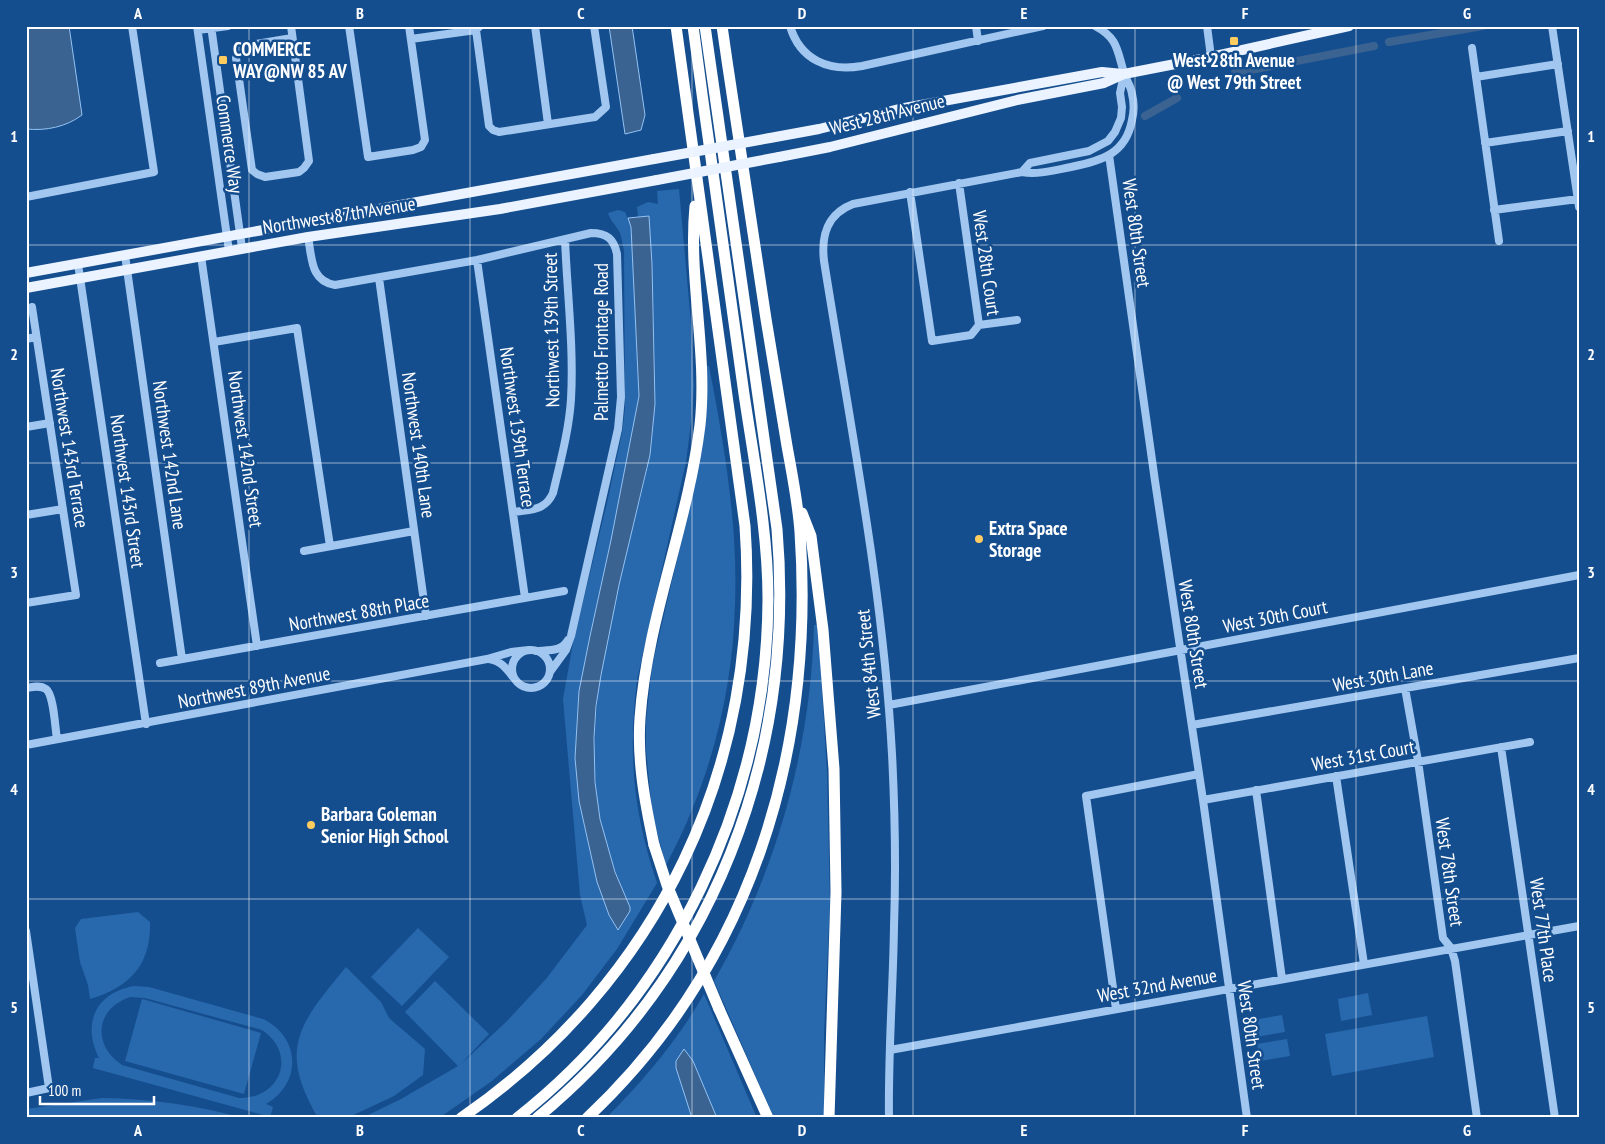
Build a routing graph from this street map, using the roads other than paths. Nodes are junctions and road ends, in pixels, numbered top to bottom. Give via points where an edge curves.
1 (132, 26) edge
2 (228, 26) edge
3 (290, 26) edge
4 (350, 26) edge
5 (409, 26) edge
6 (534, 26) edge
7 (594, 26) edge
8 (676, 26) edge
9 (693, 26) edge
10 (705, 26) edge
11 (722, 26) edge
12 (790, 26) edge
13 (976, 26) edge
14 (1043, 26) edge
15 (1095, 26) edge
16 (1207, 26) edge
17 (1349, 26) edge
18 (1552, 26) edge
19 (211, 27) edge
20 (198, 28) edge
21 (478, 28) edge
22 (1322, 29) edge
23 (448, 30) edge
24 (292, 38) junction
25 (411, 39) junction
26 (978, 41) junction
27 (1472, 48) dead end
28 (1212, 57) junction
29 (1558, 64) junction
30 (1124, 74) junction
31 (1476, 77) junction
32 (548, 124) junction
33 (1568, 131) junction
34 (1485, 143) junction
35 (1110, 155) junction
36 (654, 159) joint
37 (1022, 172) junction
38 (657, 180) joint
39 (959, 183) junction
40 (697, 187) junction
41 (910, 192) junction
42 (26, 197) edge
43 (1578, 203) edge
44 (1494, 210) junction
45 (364, 212) junction
46 (240, 234) junction
47 (308, 236) junction
48 (227, 237) junction
49 (564, 239) junction
50 (1499, 241) dead end
51 (242, 248) junction
52 (229, 250) junction
53 (125, 255) junction
54 (201, 256) junction
55 (477, 260) junction
56 (78, 264) junction
57 (127, 269) junction
58 (26, 273) edge
59 (80, 278) junction
60 (378, 278) junction
61 (26, 288) edge
62 (32, 307) dead end
63 (1017, 320) dead end
64 (980, 325) junction
65 (36, 337) junction
66 (26, 339) edge
67 (214, 342) junction
68 (50, 423) junction
69 (26, 427) edge
70 (796, 500) junction
71 (62, 509) junction
72 (514, 512) junction
73 (26, 515) edge
74 (414, 531) junction
75 (330, 546) junction
76 (304, 551) dead end
77 (1579, 575) edge
78 (564, 591) dead end
79 (525, 598) junction
80 (26, 603) edge
81 (426, 616) junction
82 (571, 636) junction
83 (257, 646) junction
84 (532, 650) junction
85 (1180, 650) junction
86 (1579, 658) edge
87 (182, 659) junction
88 (487, 659) junction
89 (160, 663) dead end
90 (550, 672) junction
91 (513, 677) junction
92 (26, 688) edge
93 (1405, 688) junction
94 (889, 705) junction
95 (146, 724) junction
96 (1192, 725) junction
97 (57, 739) junction
98 (1530, 742) dead end
99 (26, 745) edge
100 (1501, 747) junction
101 (1418, 761) junction
102 (1199, 774) junction
103 (1336, 776) junction
104 (1256, 790) junction
105 (1203, 800) junction
106 (1579, 926) edge
107 (26, 931) edge
108 (1528, 934) junction
109 (1451, 948) junction
110 (1364, 964) junction
111 (1282, 979) junction
112 (1229, 988) junction
113 (1116, 1009) junction
114 (890, 1050) junction
115 (26, 1093) edge
116 (461, 1118) edge
117 (517, 1118) edge
118 (537, 1118) edge
119 (587, 1118) edge
120 (768, 1118) edge
121 (830, 1118) edge
122 (889, 1118) edge
123 (1246, 1118) edge
124 (1477, 1118) edge
125 (1555, 1118) edge

1 - 42 street via 154,172
2 - 19 street
3 - 24 street
4 - 25 street via 368,157 413,150 421,147 425,140
5 - 25 street
6 - 32 street
7 - 32 street via 606,107 595,117
8 - 40 highway
9 - 117 highway via 766,551 767,620 759,707 749,755 726,831 676,935 643,986 609,1029 558,1082
10 - 118 highway via 777,529 780,620 772,702 764,749 742,824 724,871 697,924 633,1020 585,1074
11 - 70 highway
12 - 26 street via 804,51 822,64 838,68
13 - 26 street
14 - 26 street
15 - 30 street via 1115,43
16 - 28 street
17 - 22 main road, West 28th Avenue
18 - 29 street
19 - 20 street
19 - 46 street, Commerce Way
20 - 48 street, Commerce Way
21 - 23 street
21 - 32 street via 489,126 499,132
22 - 28 main road, West 28th Avenue
23 - 25 street
24 - 24 street via 244,46 236,58 252,170 265,177 299,172 309,161
27 - 31 street
28 - 30 main road, West 28th Avenue
29 - 31 street
29 - 33 street
30 - 35 street via 1132,92 1133,116 1126,138
30 - 36 main road, West 28th Avenue, bridge via 1102,72
30 - 37 street via 1120,93 1121,118 1108,140 1089,152 1030,163
30 - 38 main road, West 28th Avenue, bridge via 1104,83 1017,100 830,147
31 - 34 street
33 - 34 street
33 - 43 street
34 - 44 street
35 - 37 street via 1091,163 1060,169 1032,174
35 - 85 street, West 80th Street
36 - 45 main road, Northwest 87th Avenue
37 - 39 street
38 - 47 main road, Northwest 87th Avenue via 500,208
39 - 41 street
39 - 64 street, West 28th Court
40 - 116 highway via 746,544 744,650 729,736 713,789 689,849 658,908 627,956 585,1009 543,1052
40 - 120 highway, bridge via 692,232 701,351 700,426 645,677 640,760 645,806 667,886
41 - 64 street, West 28th Court via 932,341 971,335
41 - 94 street, West 84th Street via 853,204 836,214 828,223 823,254 875,582
43 - 44 street
44 - 50 street
45 - 46 main road, Northwest 87th Avenue
45 - 47 main road via 320,227
46 - 48 main road, Northwest 87th Avenue
46 - 51 street, Commerce Way
47 - 51 main road, Northwest 87th Avenue
47 - 60 street, Palmetto Frontage Road via 315,272 325,284
48 - 52 street, Commerce Way
48 - 53 main road, Northwest 87th Avenue
49 - 55 street, Palmetto Frontage Road
49 - 72 street, Northwest 139th Street via 571,368 568,427 549,500 539,508
49 - 82 street, Palmetto Frontage Road via 601,233 615,244 621,397 618,429
51 - 52 main road, Northwest 87th Avenue
52 - 54 main road, Northwest 87th Avenue
53 - 56 main road, Northwest 87th Avenue
53 - 57 street, Northwest 142nd Lane
54 - 57 main road, Northwest 87th Avenue
54 - 67 street, Northwest 142nd Street
55 - 60 street, Palmetto Frontage Road
55 - 72 street, Northwest 139th Terrace
56 - 58 main road, Northwest 87th Avenue
56 - 59 street, Northwest 143rd Street
57 - 59 main road, Northwest 87th Avenue
57 - 87 street, Northwest 142nd Lane
59 - 61 main road, Northwest 87th Avenue
59 - 95 street, Northwest 143rd Street
60 - 74 street, Northwest 140th Lane
62 - 65 street, Northwest 143rd Terrace
63 - 64 street
65 - 66 street
65 - 68 street, Northwest 143rd Terrace
67 - 75 street via 297,328
67 - 83 street, Northwest 142nd Street
68 - 69 street
68 - 71 street, Northwest 143rd Terrace
70 - 119 highway via 802,600 798,686 784,768 758,859 731,925 686,1001 638,1065
70 - 121 highway via 811,536 832,733 836,877
71 - 73 street
71 - 80 street, Northwest 143rd Terrace via 76,594
72 - 79 street, Northwest 139th Terrace
74 - 75 street
74 - 81 street, Northwest 140th Lane
75 - 76 street
77 - 85 street, West 30th Court
78 - 79 street, Northwest 88th Place
79 - 81 street, Northwest 88th Place
81 - 83 street, Northwest 88th Place
82 - 84 street via 565,646 558,649
82 - 90 street, Palmetto Frontage Road via 566,650
83 - 87 street, Northwest 88th Place
84 - 88 street, Northwest 89th Avenue
84 - 90 street via 541,653 548,661
84 - 91 street via 514,660
85 - 94 street, West 30th Court
85 - 96 street, West 80th Street
86 - 93 street, West 30th Lane
87 - 89 street, Northwest 88th Place
88 - 91 street via 504,665
88 - 95 street, Northwest 89th Avenue
90 - 91 street via 537,688 525,688
92 - 97 street via 37,686 51,695
93 - 96 street, West 30th Lane
93 - 101 street, West 78th Street
94 - 114 street, West 84th Street via 895,867
95 - 97 street, Northwest 89th Avenue
96 - 102 street, West 80th Street
97 - 99 street, Northwest 89th Avenue
98 - 100 street, West 31st Court
100 - 101 street, West 31st Court
100 - 108 street, West 77th Place
101 - 103 street, West 31st Court
101 - 109 street, West 78th Street via 1443,938
102 - 105 street, West 80th Street
102 - 113 street via 1086,796
103 - 104 street, West 31st Court
103 - 110 street
104 - 105 street, West 31st Court
104 - 111 street
105 - 112 street, West 80th Street
106 - 108 street, West 32nd Avenue
107 - 115 street via 49,1088
108 - 109 street, West 32nd Avenue
108 - 125 street, West 77th Place
109 - 110 street, West 32nd Avenue
109 - 124 street, West 78th Street
110 - 111 street, West 32nd Avenue
111 - 112 street, West 32nd Avenue
112 - 113 street, West 32nd Avenue
112 - 123 street, West 80th Street
113 - 114 street, West 32nd Avenue
114 - 122 street, West 84th Street

